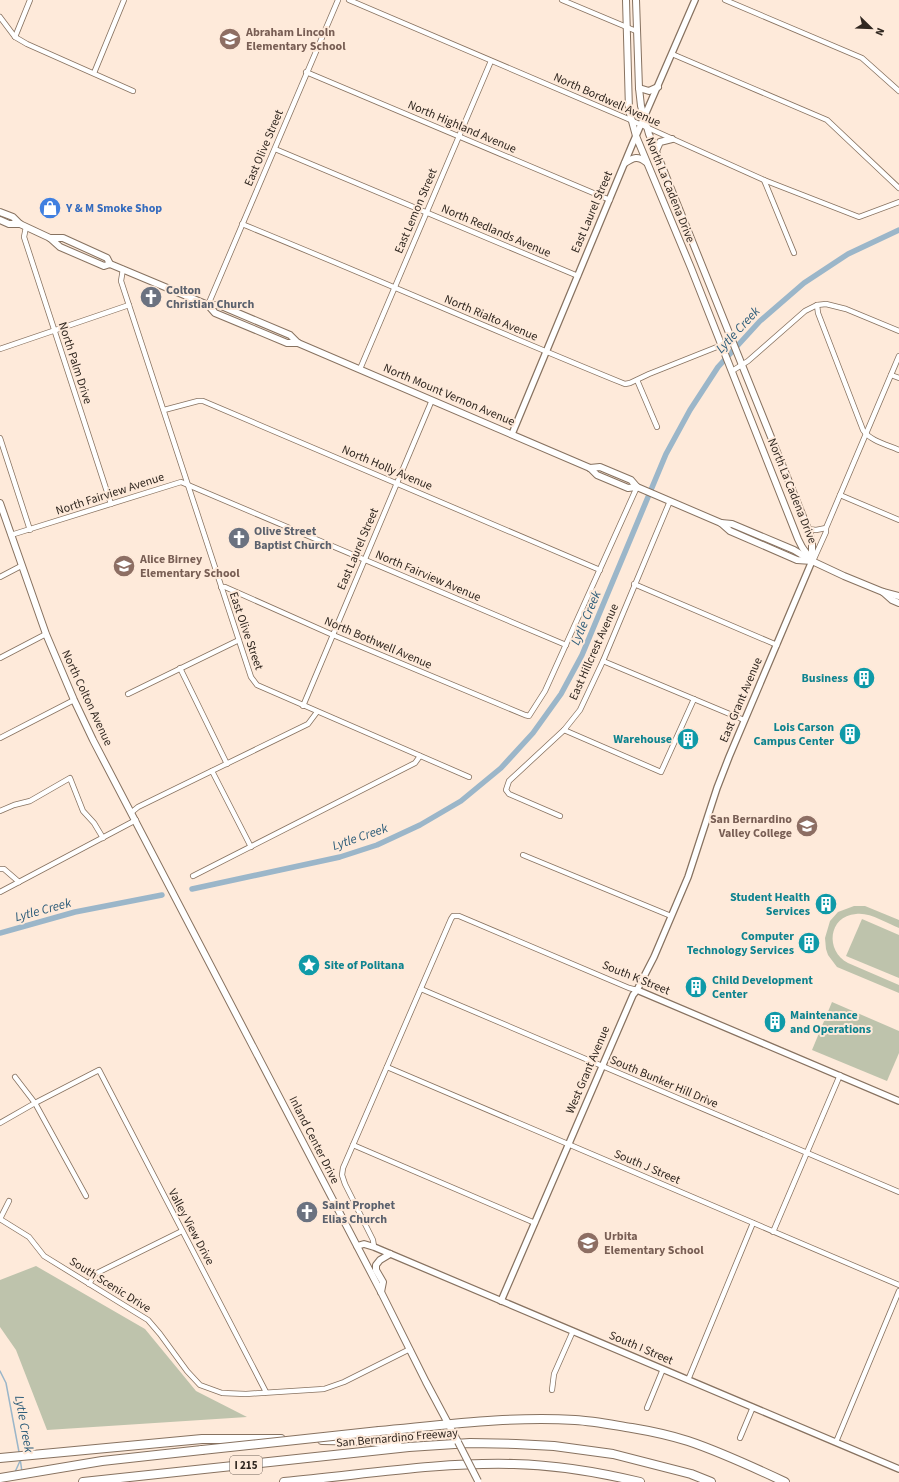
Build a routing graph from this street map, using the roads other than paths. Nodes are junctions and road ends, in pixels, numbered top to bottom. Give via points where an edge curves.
1 (30, 0) edge
2 (124, 0) edge
3 (338, 0) edge
4 (348, 0) edge
5 (562, 0) edge
6 (626, 0) edge
7 (636, 0) edge
8 (695, 0) edge
9 (725, 0) edge
10 (0, 17) edge
11 (627, 28) junction
12 (636, 31) junction
13 (15, 36) junction
14 (672, 54) junction
15 (491, 61) junction
16 (306, 72) junction
17 (94, 73) junction
18 (658, 87) junction
19 (640, 88) junction
20 (134, 90) dead end
21 (899, 91) edge
22 (644, 119) junction
23 (632, 121) junction
24 (644, 127) junction
25 (636, 136) junction
26 (459, 137) junction
27 (672, 139) junction
28 (275, 149) junction
29 (656, 152) junction
30 (626, 162) junction
31 (646, 162) junction
32 (764, 180) junction
33 (899, 188) edge
34 (610, 200) junction
35 (899, 202) edge
36 (0, 212) edge
37 (426, 212) junction
38 (682, 217) junction
39 (0, 220) edge
40 (671, 222) junction
41 (242, 224) junction
42 (23, 226) junction
43 (794, 253) dead end
44 (123, 269) junction
45 (578, 276) junction
46 (395, 288) junction
47 (129, 305) junction
48 (208, 305) junction
49 (817, 305) junction
50 (54, 330) junction
51 (899, 331) edge
52 (732, 341) junction
53 (722, 347) junction
54 (0, 349) edge
55 (545, 352) junction
56 (899, 356) edge
57 (742, 365) junction
58 (731, 368) junction
59 (360, 369) junction
60 (891, 375) junction
61 (899, 378) edge
62 (637, 380) junction
63 (432, 400) junction
64 (164, 410) junction
65 (657, 427) dead end
66 (512, 434) junction
67 (866, 434) junction
68 (0, 438) edge
69 (899, 450) edge
70 (188, 484) junction
71 (398, 484) junction
72 (790, 484) junction
73 (637, 487) junction
74 (778, 488) junction
75 (840, 495) junction
76 (670, 501) junction
77 (0, 503) edge
78 (112, 504) junction
79 (899, 520) edge
80 (826, 528) junction
81 (808, 529) junction
82 (30, 530) junction
83 (12, 535) junction
84 (364, 560) junction
85 (812, 562) junction
86 (21, 566) junction
87 (600, 570) junction
88 (0, 577) edge
89 (634, 584) junction
90 (221, 587) junction
91 (883, 592) junction
92 (899, 596) edge
93 (899, 603) edge
94 (46, 634) junction
95 (333, 635) junction
96 (239, 640) junction
97 (566, 645) junction
98 (776, 645) junction
99 (0, 658) edge
100 (603, 661) junction
101 (180, 668) junction
102 (128, 694) dead end
103 (694, 699) junction
104 (74, 700) junction
105 (303, 706) junction
106 (317, 712) junction
107 (744, 720) junction
108 (564, 730) junction
109 (0, 738) edge
110 (420, 756) junction
111 (226, 764) junction
112 (212, 771) junction
113 (469, 778) dead end
114 (0, 811) edge
115 (132, 812) junction
116 (560, 816) dead end
117 (136, 820) junction
118 (103, 838) junction
119 (251, 847) junction
120 (698, 849) joint
121 (524, 855) dead end
122 (0, 868) edge
123 (193, 876) dead end
124 (19, 882) junction
125 (0, 892) edge
126 (174, 893) joint
127 (671, 916) junction
128 (421, 989) junction
129 (637, 990) junction
130 (602, 1066) junction
131 (387, 1067) junction
132 (840, 1075) junction
133 (15, 1076) dead end
134 (899, 1100) edge
135 (35, 1104) junction
136 (0, 1123) edge
137 (569, 1144) junction
138 (353, 1145) junction
139 (806, 1153) junction
140 (899, 1192) edge
141 (86, 1196) dead end
142 (9, 1201) dead end
143 (0, 1219) edge
144 (535, 1223) junction
145 (753, 1223) junction
146 (182, 1231) junction
147 (773, 1232) junction
148 (357, 1246) junction
149 (374, 1247) junction
150 (390, 1254) junction
151 (89, 1284) junction
152 (899, 1285) edge
153 (899, 1291) edge
154 (382, 1292) junction
155 (502, 1301) junction
156 (573, 1331) junction
157 (410, 1349) junction
158 (663, 1369) junction
159 (688, 1380) junction
160 (552, 1390) dead end
161 (266, 1392) junction
162 (753, 1407) junction
163 (647, 1408) dead end
164 (451, 1428) junction
165 (643, 1430) junction
166 (740, 1438) dead end
167 (836, 1442) junction
168 (409, 1447) junction
169 (0, 1458) edge
170 (899, 1469) edge
171 (338, 1477) junction
172 (1, 1478) edge
173 (479, 1481) edge
174 (83, 1482) edge
175 (284, 1482) edge
176 (321, 1482) edge
177 (640, 1482) edge
178 (711, 1482) edge
179 (772, 1482) edge
180 (785, 1482) edge

1 - 13 street
2 - 17 street
3 - 16 street, East Olive Street
4 - 15 street, North Bordwell Avenue
5 - 11 street
6 - 11 main road, North La Cadena Drive
7 - 12 main road, North La Cadena Drive
8 - 14 street
9 - 21 street via 862,58
10 - 13 street
11 - 12 street
11 - 23 main road, North La Cadena Drive via 629,110
12 - 19 main road, North La Cadena Drive
13 - 17 street via 27,44
14 - 18 street
14 - 33 street via 827,120
15 - 23 street, North Bordwell Avenue
15 - 26 street, East Lemon Street
16 - 26 street, North Highland Avenue
16 - 28 street, East Olive Street
17 - 20 street
18 - 19 main road via 649,91
18 - 22 street
19 - 22 main road, North La Cadena Drive
22 - 24 main road, North La Cadena Drive
23 - 24 street, North Bordwell Avenue
23 - 25 main road, North La Cadena Drive
24 - 25 street, East Laurel Street
24 - 27 street, North Bordwell Avenue
24 - 29 main road, North La Cadena Drive
25 - 30 street, East Laurel Street
25 - 31 main road, North La Cadena Drive
26 - 34 street, North Highland Avenue
26 - 37 street, East Lemon Street
27 - 29 main road via 660,142
27 - 32 street, North Bordwell Avenue
28 - 37 street, North Redlands Avenue
28 - 41 street, East Olive Street
29 - 38 main road, North La Cadena Drive
30 - 31 main road via 632,158
30 - 34 street, East Laurel Street
31 - 40 main road, North La Cadena Drive
32 - 35 street, North Bordwell Avenue via 859,217
32 - 43 street
34 - 45 street, East Laurel Street
36 - 42 main road, North Mount Vernon Avenue via 13,217
37 - 45 street, North Redlands Avenue
37 - 46 street, East Lemon Street
38 - 40 main road
38 - 52 main road, North La Cadena Drive
39 - 42 main road, North Mount Vernon Avenue
40 - 53 main road, North La Cadena Drive
41 - 46 street, North Rialto Avenue
41 - 48 street, East Olive Street
42 - 44 main road, North Mount Vernon Avenue via 90,260 104,266 110,264
42 - 50 street, North Palm Drive via 24,237
44 - 47 street, East Olive Street via 121,281
44 - 48 main road, North Mount Vernon Avenue
45 - 55 street, East Laurel Street
46 - 55 street, North Rialto Avenue
46 - 59 street, East Lemon Street
47 - 50 street
47 - 64 street, East Olive Street
48 - 59 main road, North Mount Vernon Avenue via 229,319 287,343 298,343
49 - 51 street via 826,304 846,309
49 - 57 street via 805,311
49 - 67 street
50 - 54 street
50 - 78 street, North Palm Drive
52 - 53 street, North Rialto Avenue
52 - 57 main road, North La Cadena Drive
53 - 58 main road, North La Cadena Drive
53 - 62 street, North Rialto Avenue
55 - 62 street, North Rialto Avenue via 625,384
55 - 66 street, East Laurel Street
56 - 60 street
57 - 58 street
57 - 72 main road, North La Cadena Drive
58 - 74 main road, North La Cadena Drive
59 - 63 main road, North Mount Vernon Avenue
60 - 61 street
60 - 67 street
62 - 65 street
63 - 66 main road, North Mount Vernon Avenue
63 - 71 street, East Laurel Street
64 - 70 street, East Olive Street
64 - 71 street, North Holly Avenue via 203,401
66 - 73 main road, North Mount Vernon Avenue via 590,468 600,467 631,480
67 - 69 street
67 - 75 street
68 - 82 street
70 - 78 street, North Fairview Avenue via 181,482
70 - 84 street, North Fairview Avenue
70 - 90 street, East Olive Street
71 - 84 street, East Laurel Street
71 - 87 street, North Holly Avenue
72 - 74 main road
72 - 81 main road, North La Cadena Drive
73 - 76 main road, North Mount Vernon Avenue
73 - 87 street
74 - 85 main road, North La Cadena Drive via 802,547
75 - 79 street
75 - 80 street
76 - 85 main road, North Mount Vernon Avenue via 797,560
76 - 89 street, East Hillcrest Avenue
77 - 83 main road, North Colton Avenue
78 - 82 street, North Fairview Avenue
80 - 81 street
80 - 85 street
81 - 85 main road, North La Cadena Drive via 812,542
82 - 83 street, North Fairview Avenue
83 - 86 main road, North Colton Avenue
84 - 95 street, East Laurel Street
84 - 97 street, North Fairview Avenue
85 - 91 main road, North Mount Vernon Avenue
85 - 98 street, East Grant Avenue
86 - 88 street
86 - 94 main road, North Colton Avenue
87 - 97 street
89 - 98 street
89 - 100 street, East Hillcrest Avenue
90 - 95 street, North Bothwell Avenue
90 - 96 street, East Olive Street
91 - 92 main road, North Mount Vernon Avenue
91 - 93 main road, North Mount Vernon Avenue
94 - 99 street
94 - 104 main road, North Colton Avenue
95 - 97 street, North Bothwell Avenue via 529,716 546,691
95 - 105 street, East Laurel Street
96 - 101 street
96 - 105 street, East Olive Street via 251,677 257,685
98 - 107 street, East Grant Avenue
100 - 103 street
100 - 108 street, East Hillcrest Avenue via 580,710
101 - 102 street
101 - 111 street
103 - 107 street
103 - 108 street via 661,772
104 - 109 street
104 - 115 main road, North Colton Avenue
105 - 106 street, East Olive Street
106 - 110 street, East Olive Street
106 - 111 street via 308,724
107 - 120 street, East Grant Avenue via 717,788
108 - 116 street, East Hillcrest Avenue via 509,781 506,790 509,794
110 - 113 street, East Olive Street
110 - 119 street via 415,763
111 - 112 street
112 - 115 street
112 - 119 street
114 - 118 street via 30,801 70,778 83,811
115 - 117 main road, North Colton Avenue
117 - 118 street
117 - 126 main road, North Colton Avenue
118 - 124 street
119 - 123 street
120 - 127 street, West Grant Avenue
121 - 127 street
122 - 124 street
124 - 125 street
126 - 148 main road, Inland Center Drive
127 - 129 street, West Grant Avenue
128 - 129 street, South K Street via 451,919 453,916 459,916
128 - 130 street, South Bunker Hill Drive
128 - 131 street
129 - 130 street, West Grant Avenue
129 - 132 street, South K Street
130 - 137 street, West Grant Avenue
130 - 139 street, South Bunker Hill Drive
131 - 137 street, South J Street
131 - 138 street
132 - 134 street, South K Street
132 - 139 street
133 - 135 street
135 - 136 street
135 - 141 street
135 - 146 street, Valley View Drive via 99,1070
137 - 144 street, West Grant Avenue
137 - 145 street, South J Street
138 - 144 street
138 - 149 street via 342,1175
139 - 140 street, South Bunker Hill Drive
139 - 147 street
142 - 143 street, South Scenic Drive
143 - 151 street, South Scenic Drive via 29,1237 44,1256
144 - 155 street, West Grant Avenue
145 - 147 street, South J Street
145 - 159 street
146 - 151 street via 95,1274
146 - 161 street, Valley View Drive
147 - 152 street, South J Street
148 - 149 street, South I Street via 364,1244
148 - 154 main road, Inland Center Drive
149 - 150 street, South I Street
150 - 154 main road via 376,1265 383,1282
150 - 155 street, South I Street
151 - 161 street, South Scenic Drive via 148,1320 186,1371 200,1385 222,1393
153 - 167 street
154 - 157 main road, Inland Center Drive
155 - 156 street, South I Street
156 - 158 street, South I Street
156 - 160 street via 554,1374
157 - 161 street, South Scenic Drive via 344,1382 324,1389
157 - 164 main road, Inland Center Drive
158 - 159 street, South I Street
158 - 163 street
159 - 162 street, South I Street
162 - 166 street
162 - 167 street, South I Street
164 - 165 highway via 509,1420 553,1419
164 - 172 highway, bridge via 431,1425 102,1461
164 - 173 main road, Inland Center Drive, bridge
165 - 179 highway via 699,1449
165 - 180 highway via 668,1435 716,1451
167 - 170 street, South I Street
168 - 169 highway via 371,1441 202,1439
168 - 174 highway, San Bernardino Freeway / I 215
168 - 178 highway, San Bernardino Freeway / I 215 via 470,1443 554,1446 613,1454 691,1474
171 - 175 highway
171 - 176 highway
171 - 177 highway via 440,1466 514,1464 576,1469

